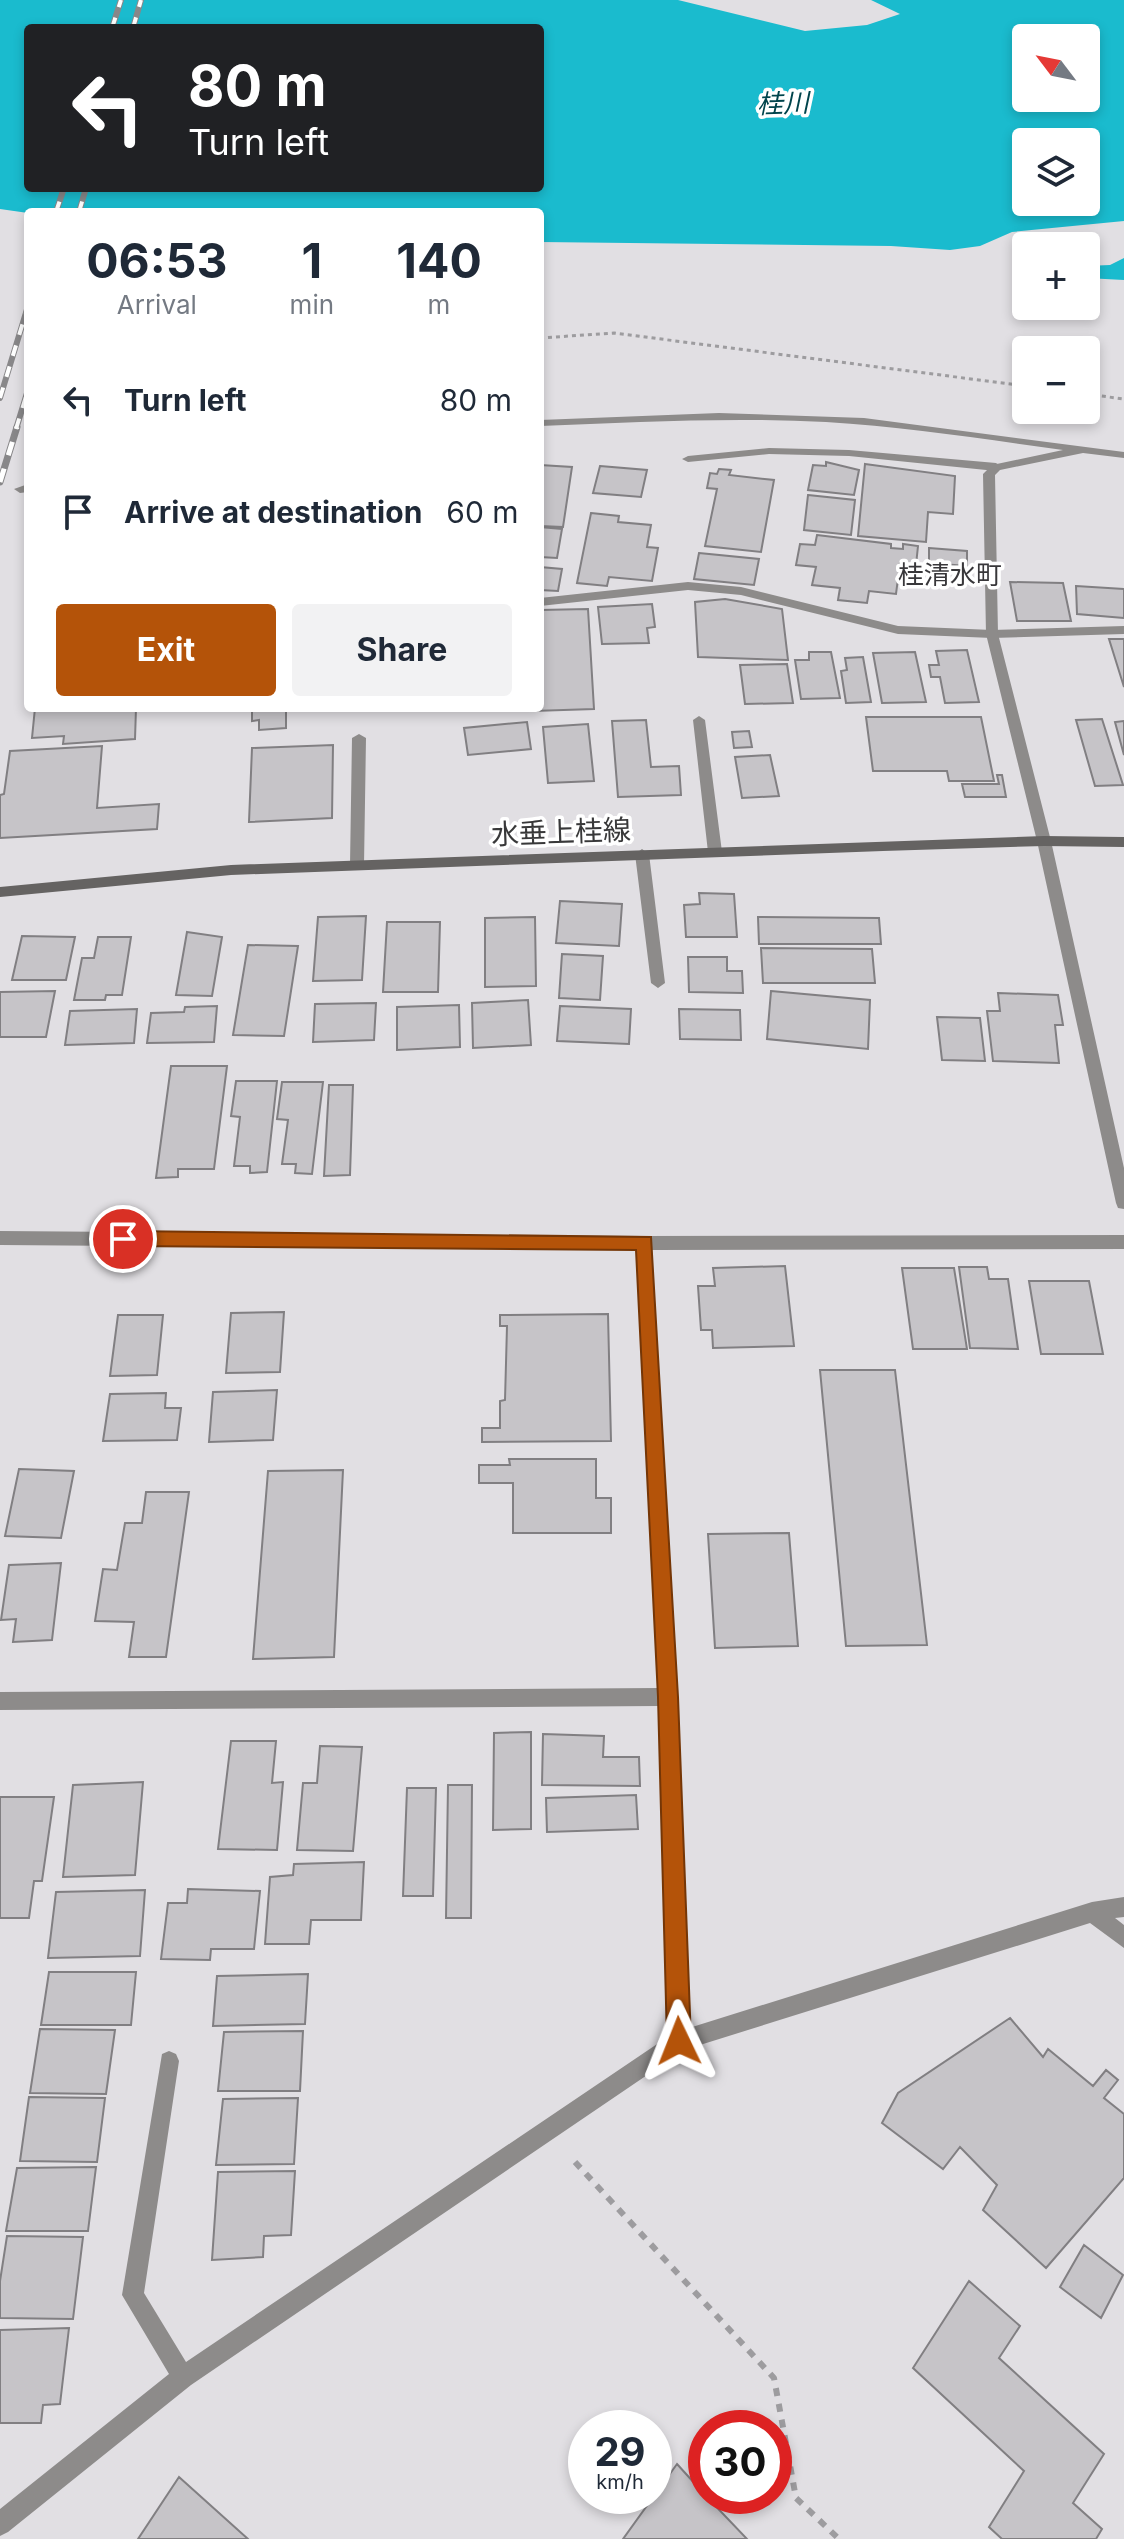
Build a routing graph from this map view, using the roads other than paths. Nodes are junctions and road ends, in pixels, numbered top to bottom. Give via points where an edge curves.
1 (544, 423) edge
2 (1081, 450) junction
3 (1124, 455) edge
4 (688, 459) dead end
5 (996, 467) junction
6 (544, 602) edge
7 (1124, 630) edge
8 (992, 634) junction
9 (699, 720) dead end
10 (359, 738) dead end
11 (1044, 841) junction
12 (1124, 842) edge
13 (715, 852) junction
14 (642, 854) junction
15 (357, 865) junction
16 (0, 892) edge
17 (658, 983) dead end
18 (1124, 1203) edge
19 (0, 1238) edge
20 (1124, 1242) edge
21 (644, 1243) junction
22 (668, 1697) junction
23 (0, 1701) edge
24 (1124, 1907) edge
25 (1092, 1912) junction
26 (1124, 1938) edge
27 (679, 2041) junction
28 (169, 2061) dead end
29 (183, 2377) junction
30 (0, 2524) edge

1 - 2 street via 694,415 830,419
2 - 3 street
2 - 5 street
4 - 5 street via 769,451 836,452
5 - 8 street via 989,474
6 - 8 street via 688,586 741,591 898,630
7 - 8 street
8 - 11 street
9 - 13 street
10 - 15 street
11 - 12 main road, 水垂上桂線
11 - 13 main road, 水垂上桂線
11 - 18 street
13 - 14 main road, 水垂上桂線
14 - 15 main road, 水垂上桂線
14 - 17 street
15 - 16 main road, 水垂上桂線 via 231,870
19 - 21 street
20 - 21 street
21 - 22 street
22 - 23 street
22 - 27 street
24 - 25 street
25 - 26 street
25 - 27 street
27 - 29 street
28 - 29 street via 133,2295
29 - 30 street

